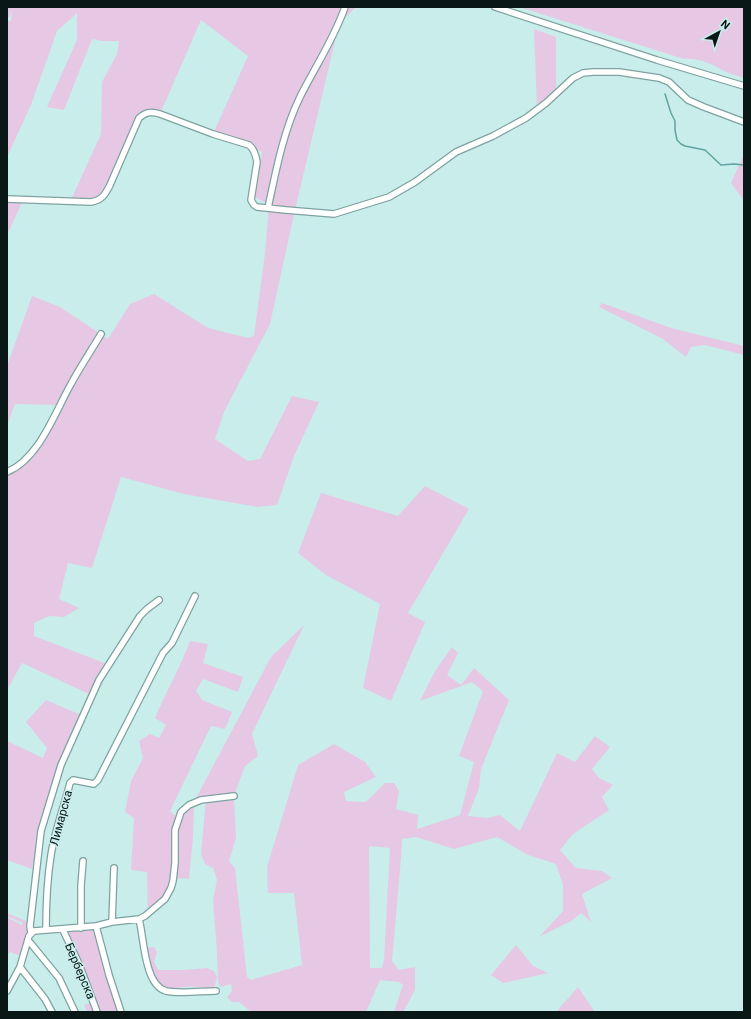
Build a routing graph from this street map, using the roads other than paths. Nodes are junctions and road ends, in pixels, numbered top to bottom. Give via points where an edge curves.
1 (345, 7) edge
2 (495, 7) edge
3 (744, 86) edge
4 (744, 122) edge
5 (7, 199) edge
6 (268, 208) junction
7 (101, 334) dead end
8 (7, 472) edge
9 (195, 596) dead end
10 (159, 600) dead end
11 (234, 796) dead end
12 (83, 861) dead end
13 (114, 868) dead end
14 (139, 919) junction
15 (112, 922) junction
16 (96, 926) junction
17 (81, 928) junction
18 (46, 930) junction
19 (63, 930) junction
20 (31, 933) junction
21 (28, 940) junction
22 (20, 967) junction
23 (7, 991) edge
24 (216, 991) dead end
25 (52, 1012) edge
26 (75, 1012) edge
27 (97, 1012) edge
28 (121, 1012) edge

1 - 6 street via 290,121
2 - 3 street
4 - 6 street via 688,100 669,82 659,78 619,72 583,73 573,78 526,118 456,152 415,182 389,197 334,214
5 - 6 street via 92,202 102,198 139,118 144,113 152,112 252,147 257,162 251,200 254,205
7 - 8 street via 41,440 21,463
9 - 18 street, Лимарска via 98,780 94,784 73,780 70,783 51,854
10 - 20 street via 140,616 100,680 60,765 41,831
11 - 14 street via 201,800 185,808 176,824 171,888 160,904
12 - 17 street
13 - 15 street
14 - 15 street
14 - 24 street via 150,974 159,986 168,991
15 - 16 street
16 - 17 street
16 - 28 street via 108,975
17 - 19 street
18 - 19 street
18 - 20 street
19 - 27 street, Берберска via 81,968
20 - 21 street
21 - 22 street
21 - 26 street via 59,978
22 - 23 street
22 - 25 street via 46,999

